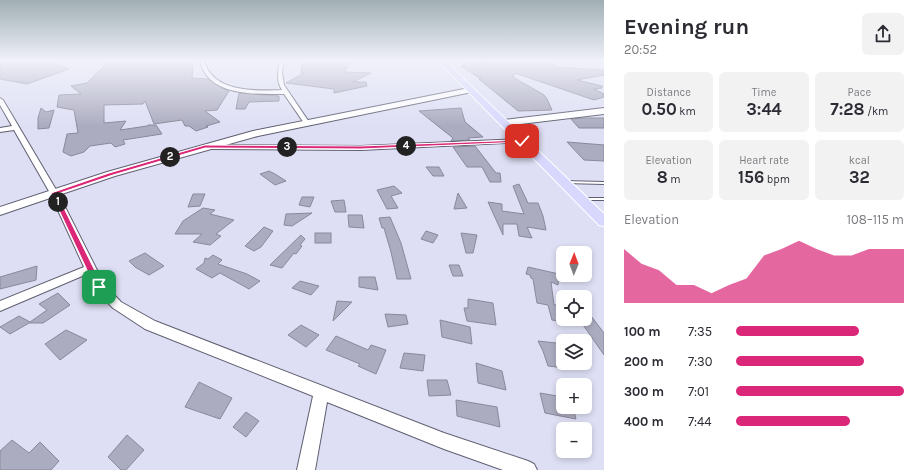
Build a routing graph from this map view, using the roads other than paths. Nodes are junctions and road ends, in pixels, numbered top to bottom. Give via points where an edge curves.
1 (218, 82) edge
2 (280, 82) edge
3 (461, 82) edge
4 (469, 90) junction
5 (285, 92) junction
6 (0, 100) edge
7 (604, 111) edge
8 (306, 122) junction
9 (503, 123) junction
10 (15, 128) junction
11 (0, 130) edge
12 (522, 141) junction
13 (205, 146) junction
14 (563, 182) junction
15 (604, 183) edge
16 (54, 193) junction
17 (581, 199) junction
18 (604, 199) edge
19 (0, 211) edge
20 (604, 222) edge
21 (90, 269) junction
22 (0, 306) edge
23 (322, 392) junction
24 (306, 470) edge
25 (528, 470) edge

1 - 5 street via 232,90
2 - 5 street
3 - 4 main road
4 - 8 street
4 - 9 main road
5 - 8 street
6 - 10 street
7 - 9 street
8 - 13 street
9 - 12 main road
10 - 11 street
10 - 16 street
12 - 13 street via 361,148
12 - 14 main road
13 - 16 street
14 - 15 lane
14 - 17 main road
16 - 19 street
16 - 21 street
17 - 18 lane
17 - 20 main road
21 - 22 street
21 - 23 street via 99,287 116,306 150,325
23 - 24 street
23 - 25 street via 444,441

